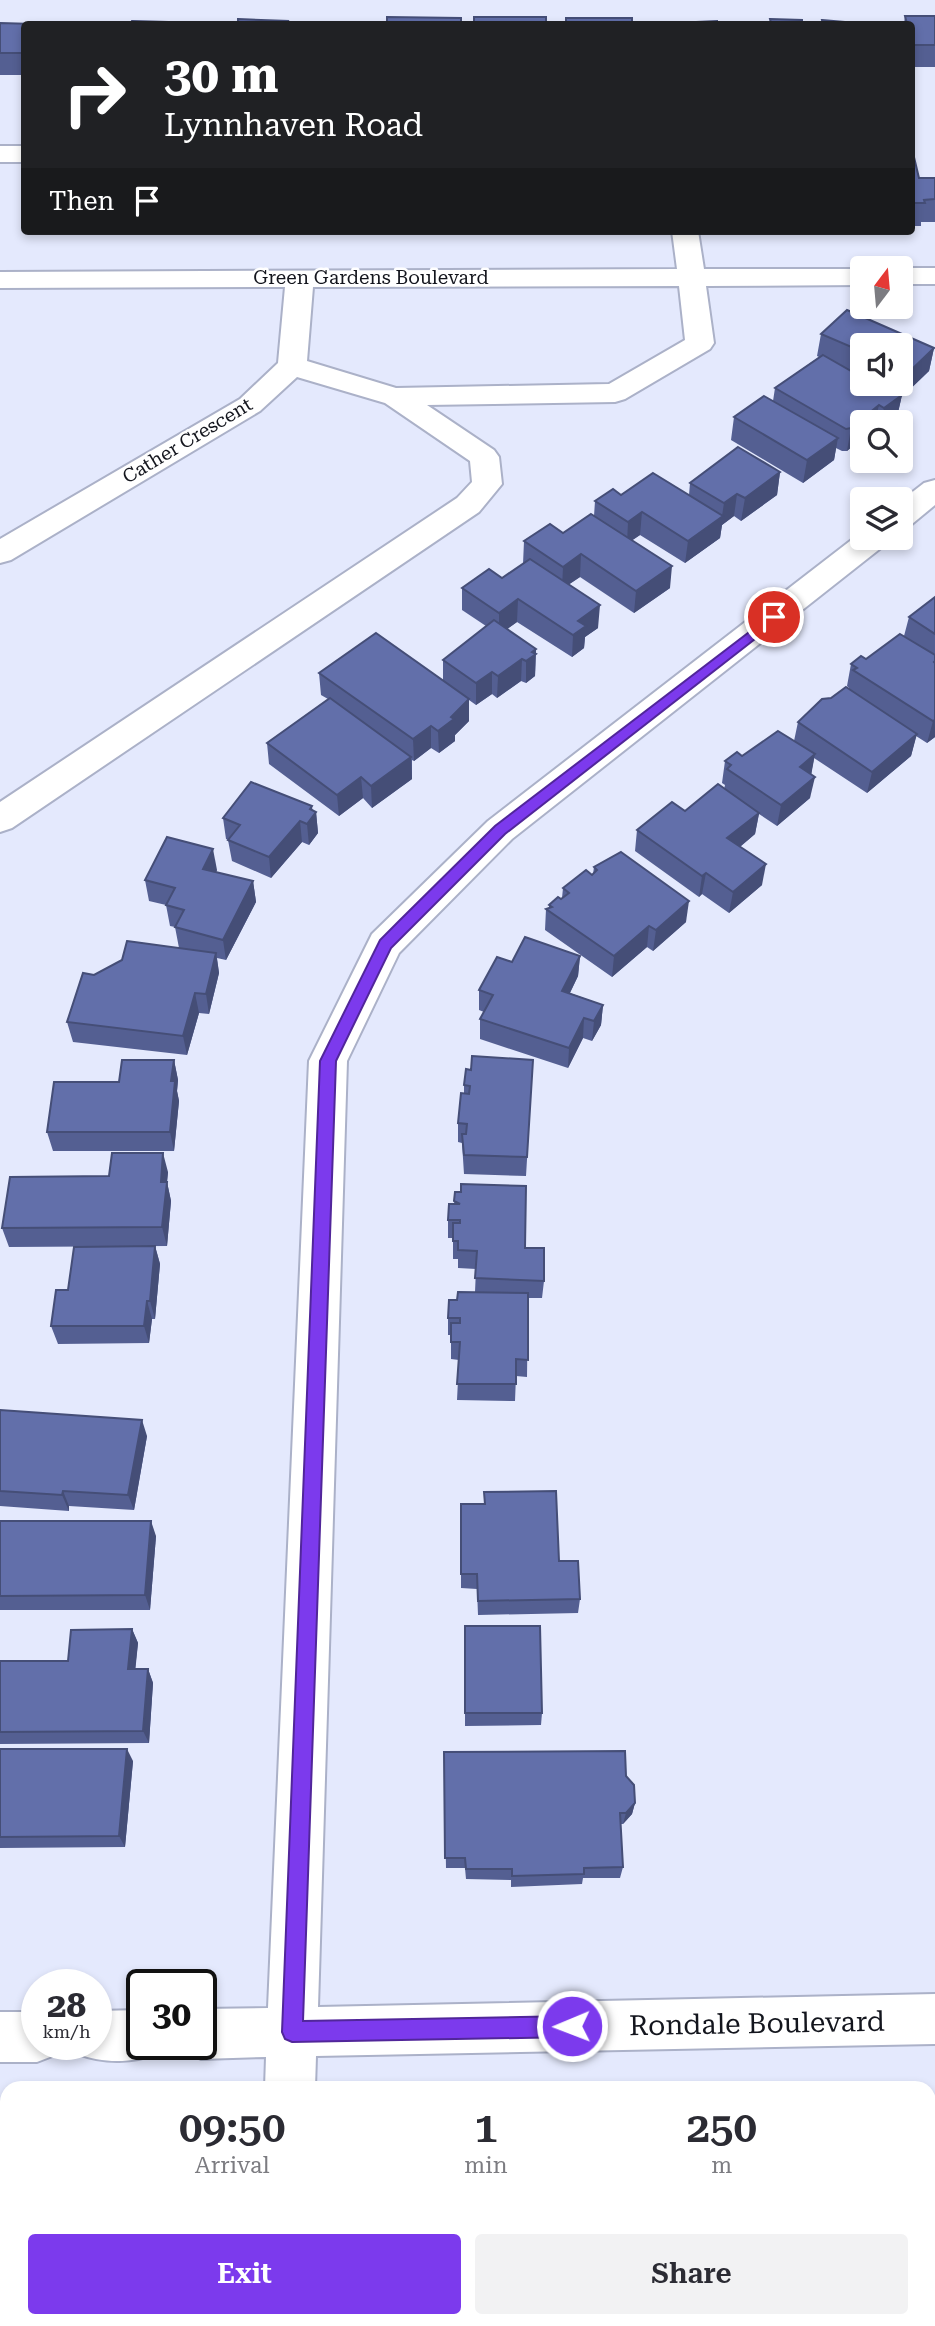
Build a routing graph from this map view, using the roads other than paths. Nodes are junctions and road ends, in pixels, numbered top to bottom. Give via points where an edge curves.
1 (21, 153) edge
2 (0, 154) edge
3 (686, 235) edge
4 (850, 276) edge
5 (914, 276) edge
6 (935, 276) edge
7 (300, 277) junction
8 (692, 278) junction
9 (0, 280) edge
10 (292, 366) junction
11 (395, 397) junction
12 (935, 490) edge
13 (913, 507) edge
14 (858, 550) edge
15 (0, 553) edge
16 (0, 819) edge
17 (935, 2019) edge
18 (292, 2032) junction
19 (217, 2034) edge
20 (21, 2037) edge
21 (0, 2038) edge
22 (290, 2081) edge

1 - 2 street
3 - 8 street
4 - 8 street, Green Gardens Boulevard
5 - 6 street
7 - 8 street, Green Gardens Boulevard
7 - 9 street, Green Gardens Boulevard
7 - 10 street
8 - 11 street via 700,343 615,393
10 - 11 street
10 - 15 street, Cather Crescent via 250,405
11 - 16 street via 484,457 487,484 468,505
12 - 13 street
14 - 18 street via 500,830 385,944 328,1061
17 - 18 street, Rondale Boulevard
18 - 19 street, Rondale Boulevard
18 - 22 street
20 - 21 street

